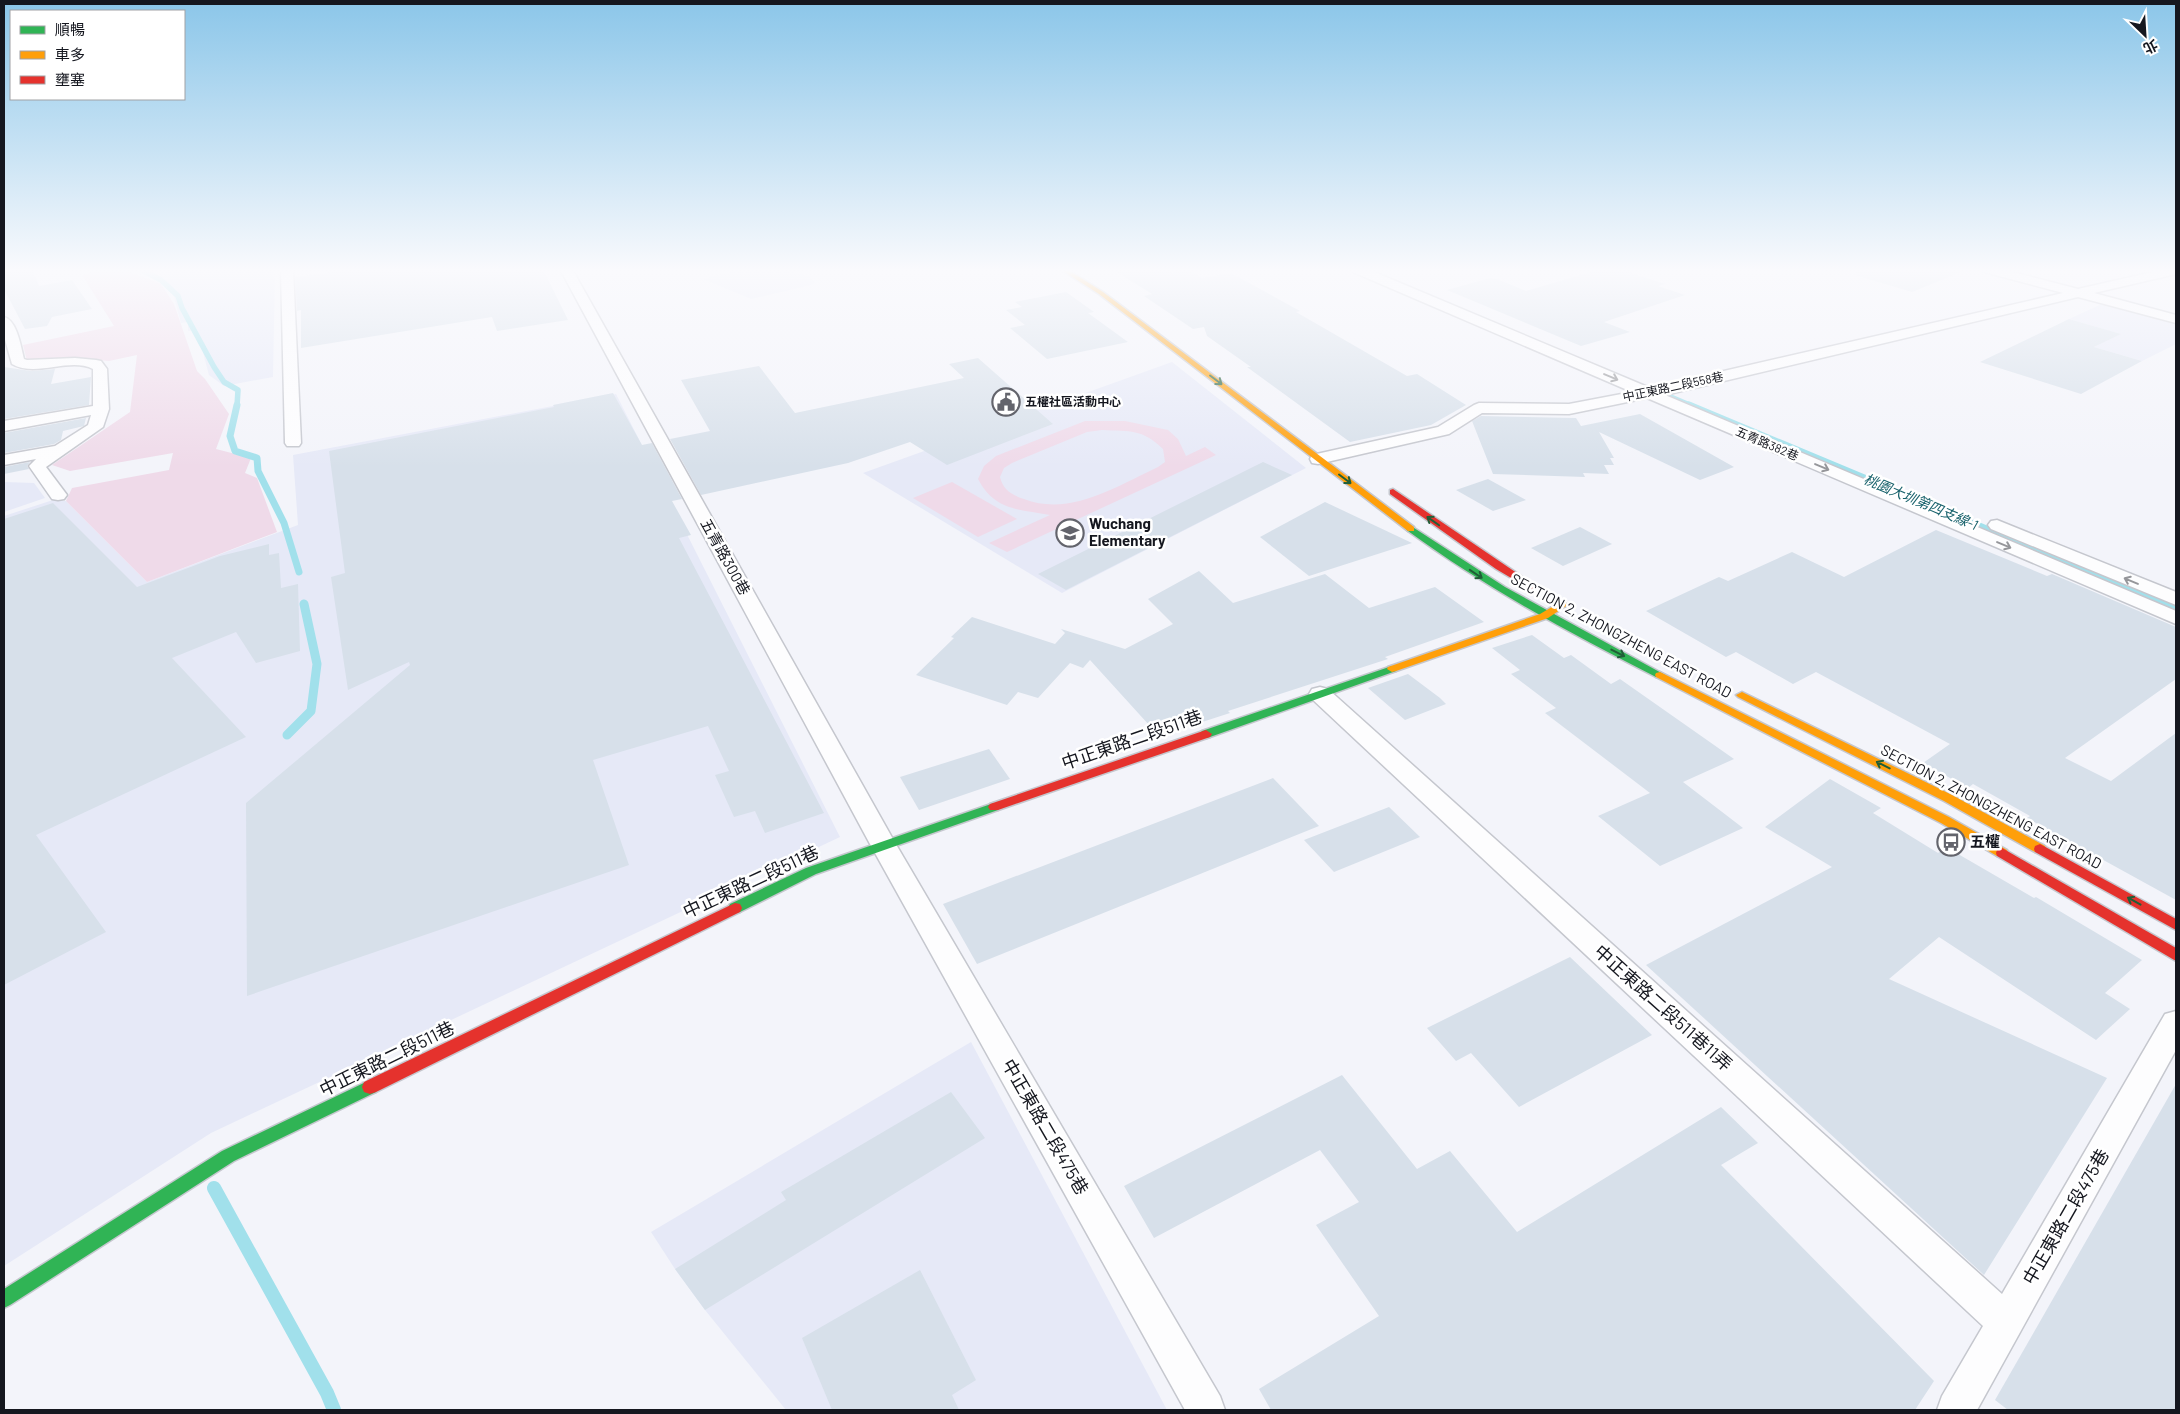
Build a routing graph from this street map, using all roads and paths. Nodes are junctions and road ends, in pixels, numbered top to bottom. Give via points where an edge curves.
1 (10, 335) edge
2 (289, 335) edge
3 (602, 335) edge
4 (1156, 335) edge
5 (1512, 335) edge
6 (1539, 335) edge
7 (1903, 335) edge
8 (1670, 389) junction
9 (1649, 393) junction
10 (101, 409) junction
11 (4, 426) edge
12 (293, 442) dead end
13 (1324, 443) dead end
14 (63, 449) junction
15 (1340, 455) junction
16 (1318, 459) junction
17 (4, 460) edge
18 (1355, 466) dead end
19 (1386, 487) dead end
20 (58, 495) dead end
21 (1538, 590) dead end
22 (2176, 599) edge
23 (1562, 604) dead end
24 (1544, 616) junction
25 (2176, 618) edge
26 (1729, 688) dead end
27 (1320, 694) junction
28 (884, 844) junction
29 (2176, 925) edge
30 (2176, 955) edge
31 (2176, 1023) edge
32 (4, 1299) edge
33 (2006, 1322) junction
34 (1206, 1410) edge
35 (1956, 1410) edge

1 - 10 street via 17,361 24,365 96,364 100,369
2 - 12 street
3 - 28 street, 五青路300巷
4 -> 16 main road, SECTION 2, ZHONGZHENG EAST ROAD
5 -> 9 street, 五青路382巷
6 - 8 street, 五青路382巷
7 - 8 street, 中正東路二段558巷
8 - 9 street, 中正東路二段558巷
22 -> 8 street, 五青路382巷
9 - 15 street, 中正東路二段558巷 via 1569,408 1479,408 1443,431
9 -> 25 street, 五青路382巷
10 - 11 street
10 - 14 street via 95,427
13 - 15 main road
14 - 17 street
14 - 20 street via 37,466
15 - 16 street, 中正東路二段558巷
15 - 18 main road
16 -> 24 main road, SECTION 2, ZHONGZHENG EAST ROAD via 1419,535
21 -> 19 main road, SECTION 2, ZHONGZHENG EAST ROAD via 1499,567
23 - 24 main road, 中正東路二段511巷
24 - 27 main road, 中正東路二段511巷
24 -> 30 main road, SECTION 2, ZHONGZHENG EAST ROAD via 1944,820
29 -> 26 main road, SECTION 2, ZHONGZHENG EAST ROAD via 1948,798
27 - 28 main road, 中正東路二段511巷
27 - 33 street, 中正東路二段511巷11弄
28 - 32 main road, 中正東路二段511巷 via 811,871 228,1156
28 - 34 street, 中正東路二段475巷
31 - 33 street, 中正東路二段475巷
33 - 35 street, 中正東路二段475巷

